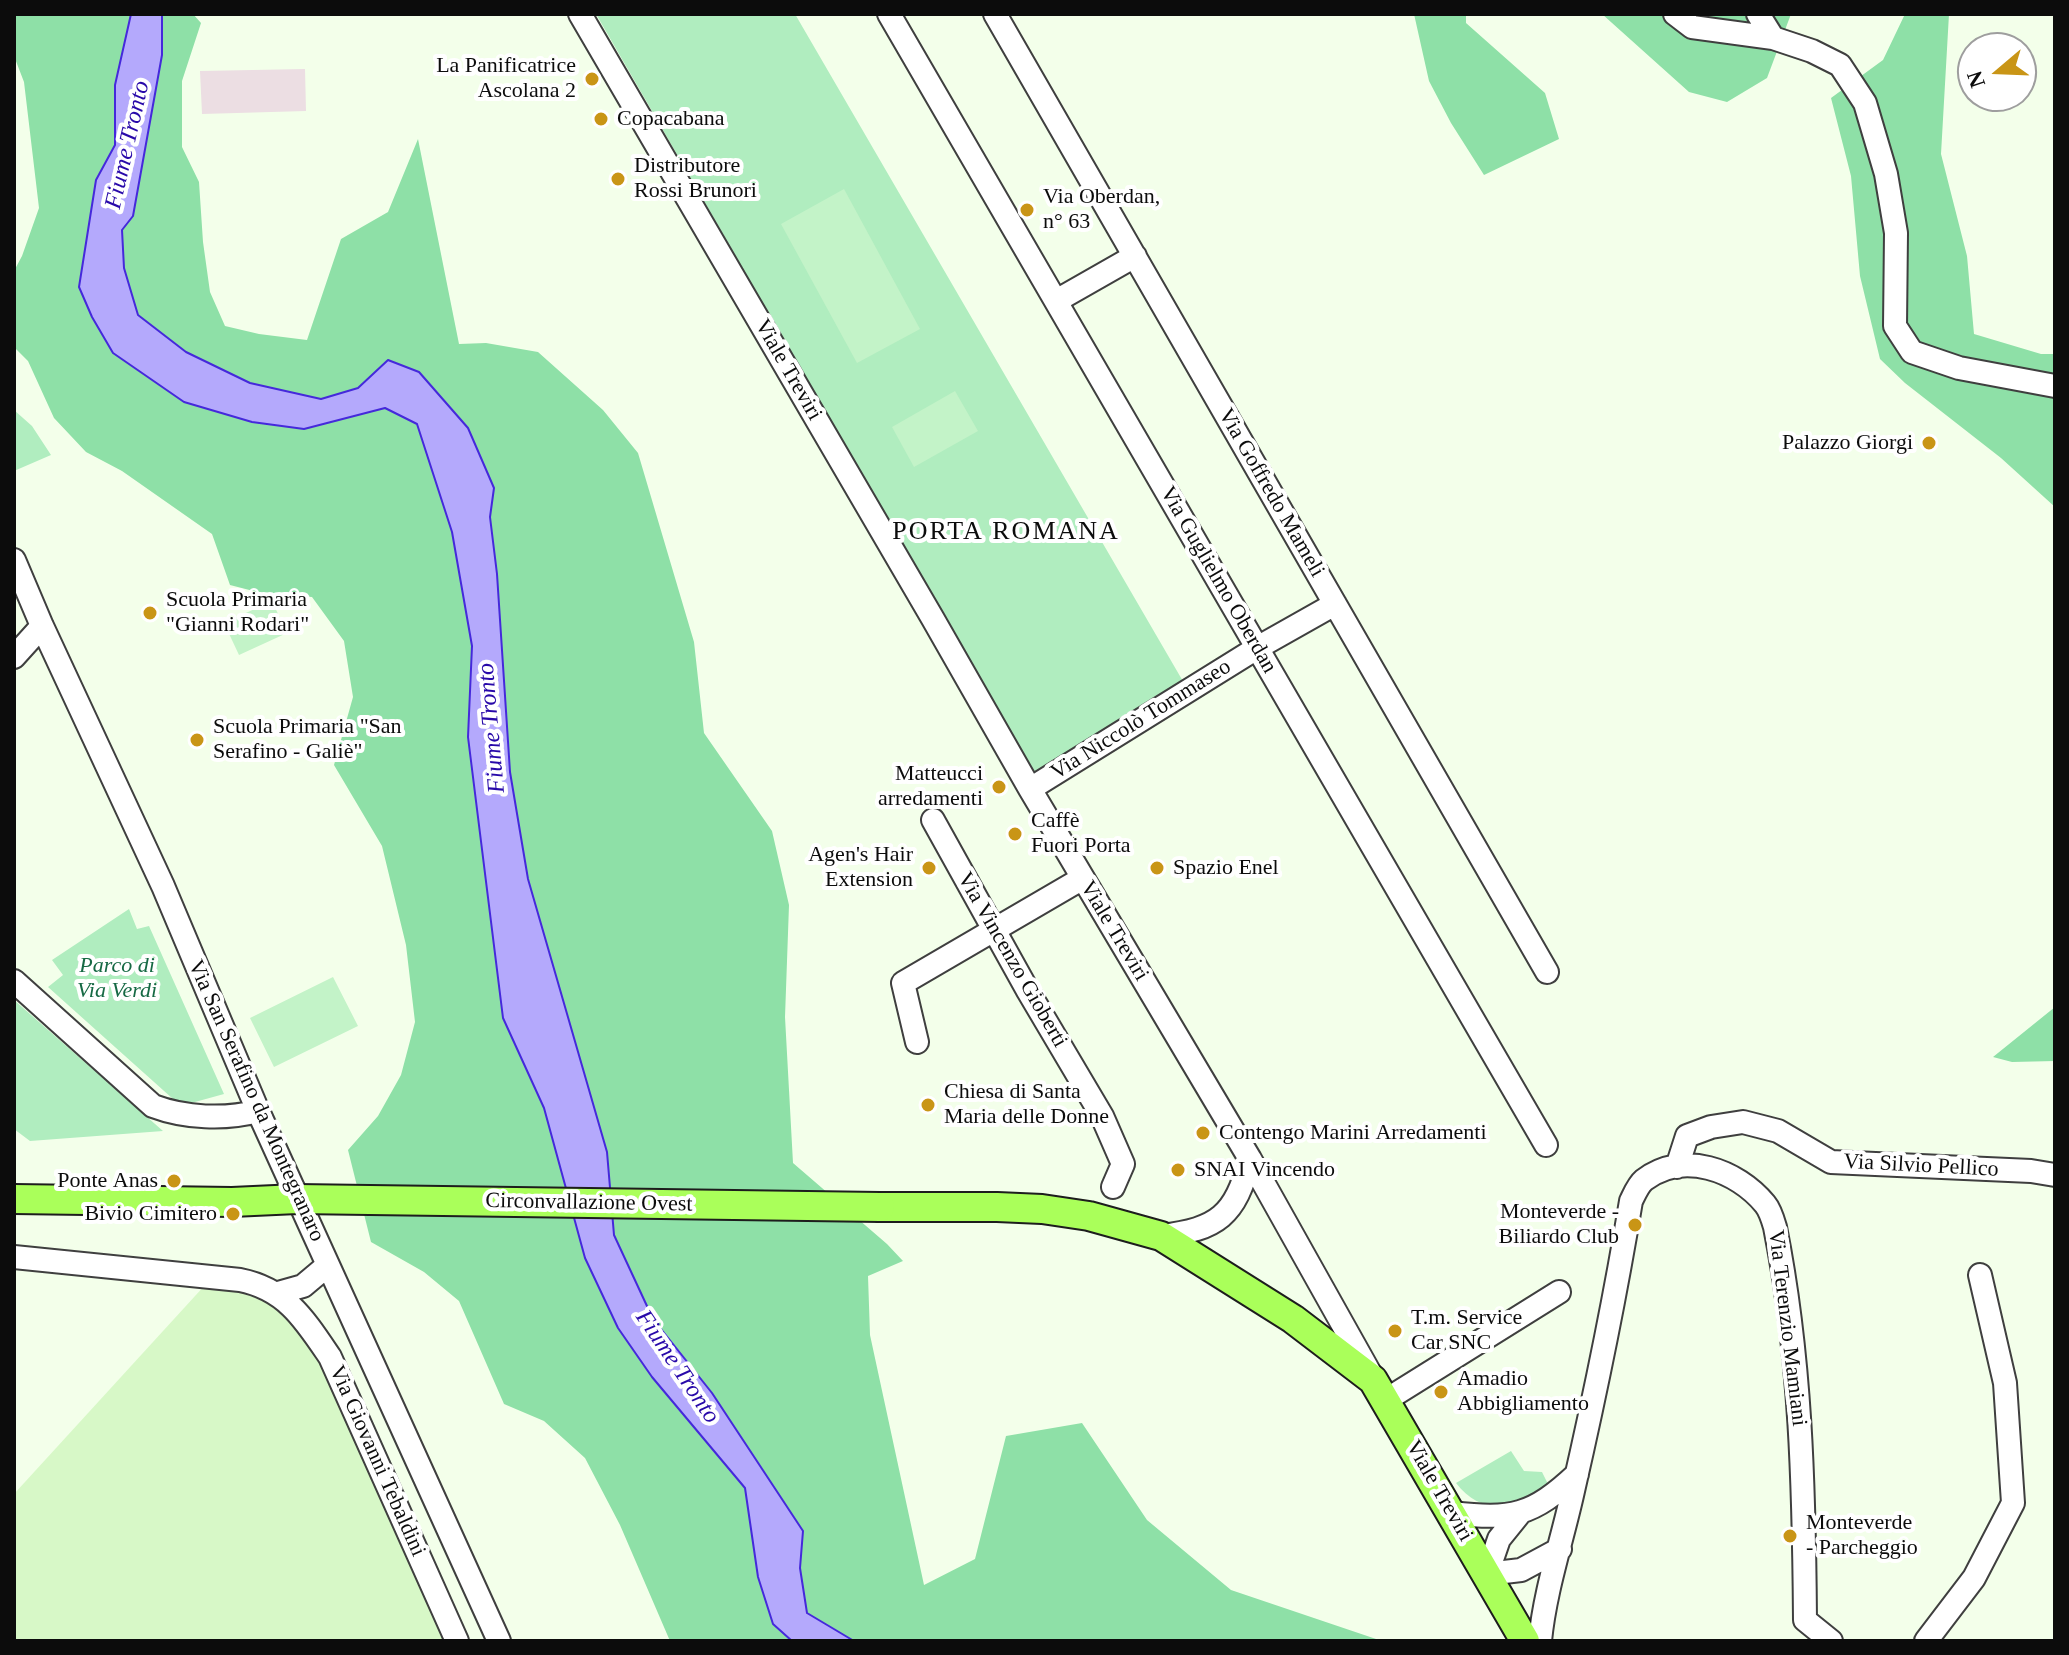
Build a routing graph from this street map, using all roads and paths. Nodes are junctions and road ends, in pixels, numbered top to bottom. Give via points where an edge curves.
1 (580, 14) edge
2 (889, 14) edge
3 (995, 14) edge
4 (1675, 14) edge
5 (1758, 14) edge
6 (1773, 38) junction
7 (1135, 256) junction
8 (1056, 301) junction
9 (2055, 386) edge
10 (14, 560) edge
11 (1335, 604) junction
12 (42, 626) junction
13 (1257, 648) junction
14 (14, 657) edge
15 (1030, 789) junction
16 (933, 820) dead end
17 (1083, 878) junction
18 (994, 930) junction
19 (1547, 972) dead end
20 (14, 981) edge
21 (917, 1042) dead end
22 (258, 1111) junction
23 (1546, 1145) dead end
24 (1250, 1159) junction
25 (1677, 1167) junction
26 (2055, 1175) edge
27 (1113, 1187) dead end
28 (14, 1199) edge
29 (1161, 1236) junction
30 (14, 1257) edge
31 (328, 1265) junction
32 (1980, 1275) dead end
33 (1559, 1292) dead end
34 (278, 1293) junction
35 (1379, 1390) junction
36 (1577, 1474) junction
37 (1452, 1513) junction
38 (1520, 1513) junction
39 (1560, 1549) junction
40 (1487, 1574) junction
41 (457, 1641) edge
42 (499, 1641) edge
43 (1525, 1641) edge
44 (1540, 1641) edge
45 (1831, 1641) edge
46 (1926, 1641) edge

1 - 15 street, Viale Treviri
2 - 8 street, Via Guglielmo Oberdan
3 - 7 street, Via Goffredo Mameli
4 - 6 street via 1692,27
5 - 6 street
6 - 9 street via 1840,65 1865,103 1896,233 1895,326 1912,352 1959,368
7 - 8 street
7 - 11 street, Via Goffredo Mameli
8 - 13 street, Via Guglielmo Oberdan
10 - 12 street, Via San Serafino da Montegranaro
11 - 13 street, Via Niccolò Tommaseo
11 - 19 street, Via Goffredo Mameli
12 - 14 street
12 - 22 street, Via San Serafino da Montegranaro via 163,886
13 - 15 street, Via Niccolò Tommaseo
13 - 23 street, Via Guglielmo Oberdan
15 - 17 street, Viale Treviri
16 - 18 street, Via Vincenzo Gioberti
17 - 18 street
17 - 24 street, Viale Treviri
18 - 21 street via 903,983
18 - 27 street, Via Vincenzo Gioberti via 1102,1116 1123,1164
20 - 22 street via 153,1106 203,1116
22 - 31 street, Via San Serafino da Montegranaro
24 - 29 street, Circonvallazione Ovest via 1241,1189 1222,1217 1206,1227
24 - 35 street, Viale Treviri
25 - 26 street, Via Silvio Pellico via 1687,1136 1743,1122 1778,1131 1831,1162
25 - 36 street, Via Terenzio Mamiani via 1642,1181 1631,1201
25 - 45 street, Via Terenzio Mamiani via 1706,1166 1738,1181 1767,1205 1775,1227 1796,1370 1805,1620
28 - 29 main road, Circonvallazione Ovest, bridge via 956,1206 1042,1209
29 - 35 main road, Circonvallazione Ovest via 1293,1319
30 - 34 street, Via Giovanni Tebaldini via 240,1280
31 - 34 street via 303,1286
31 - 42 street, Via San Serafino da Montegranaro
32 - 46 street via 2005,1383 2013,1503 1974,1578
33 - 35 street
34 - 41 street, Via Giovanni Tebaldini via 330,1357
35 - 37 main road, Viale Treviri
36 - 38 street via 1551,1499
36 - 39 street, Via Terenzio Mamiani
37 - 38 street
37 - 40 main road, Viale Treviri
38 - 40 street via 1499,1539
39 - 40 street via 1521,1570
39 - 44 street, Via Terenzio Mamiani via 1542,1612
40 - 43 main road, Viale Treviri

